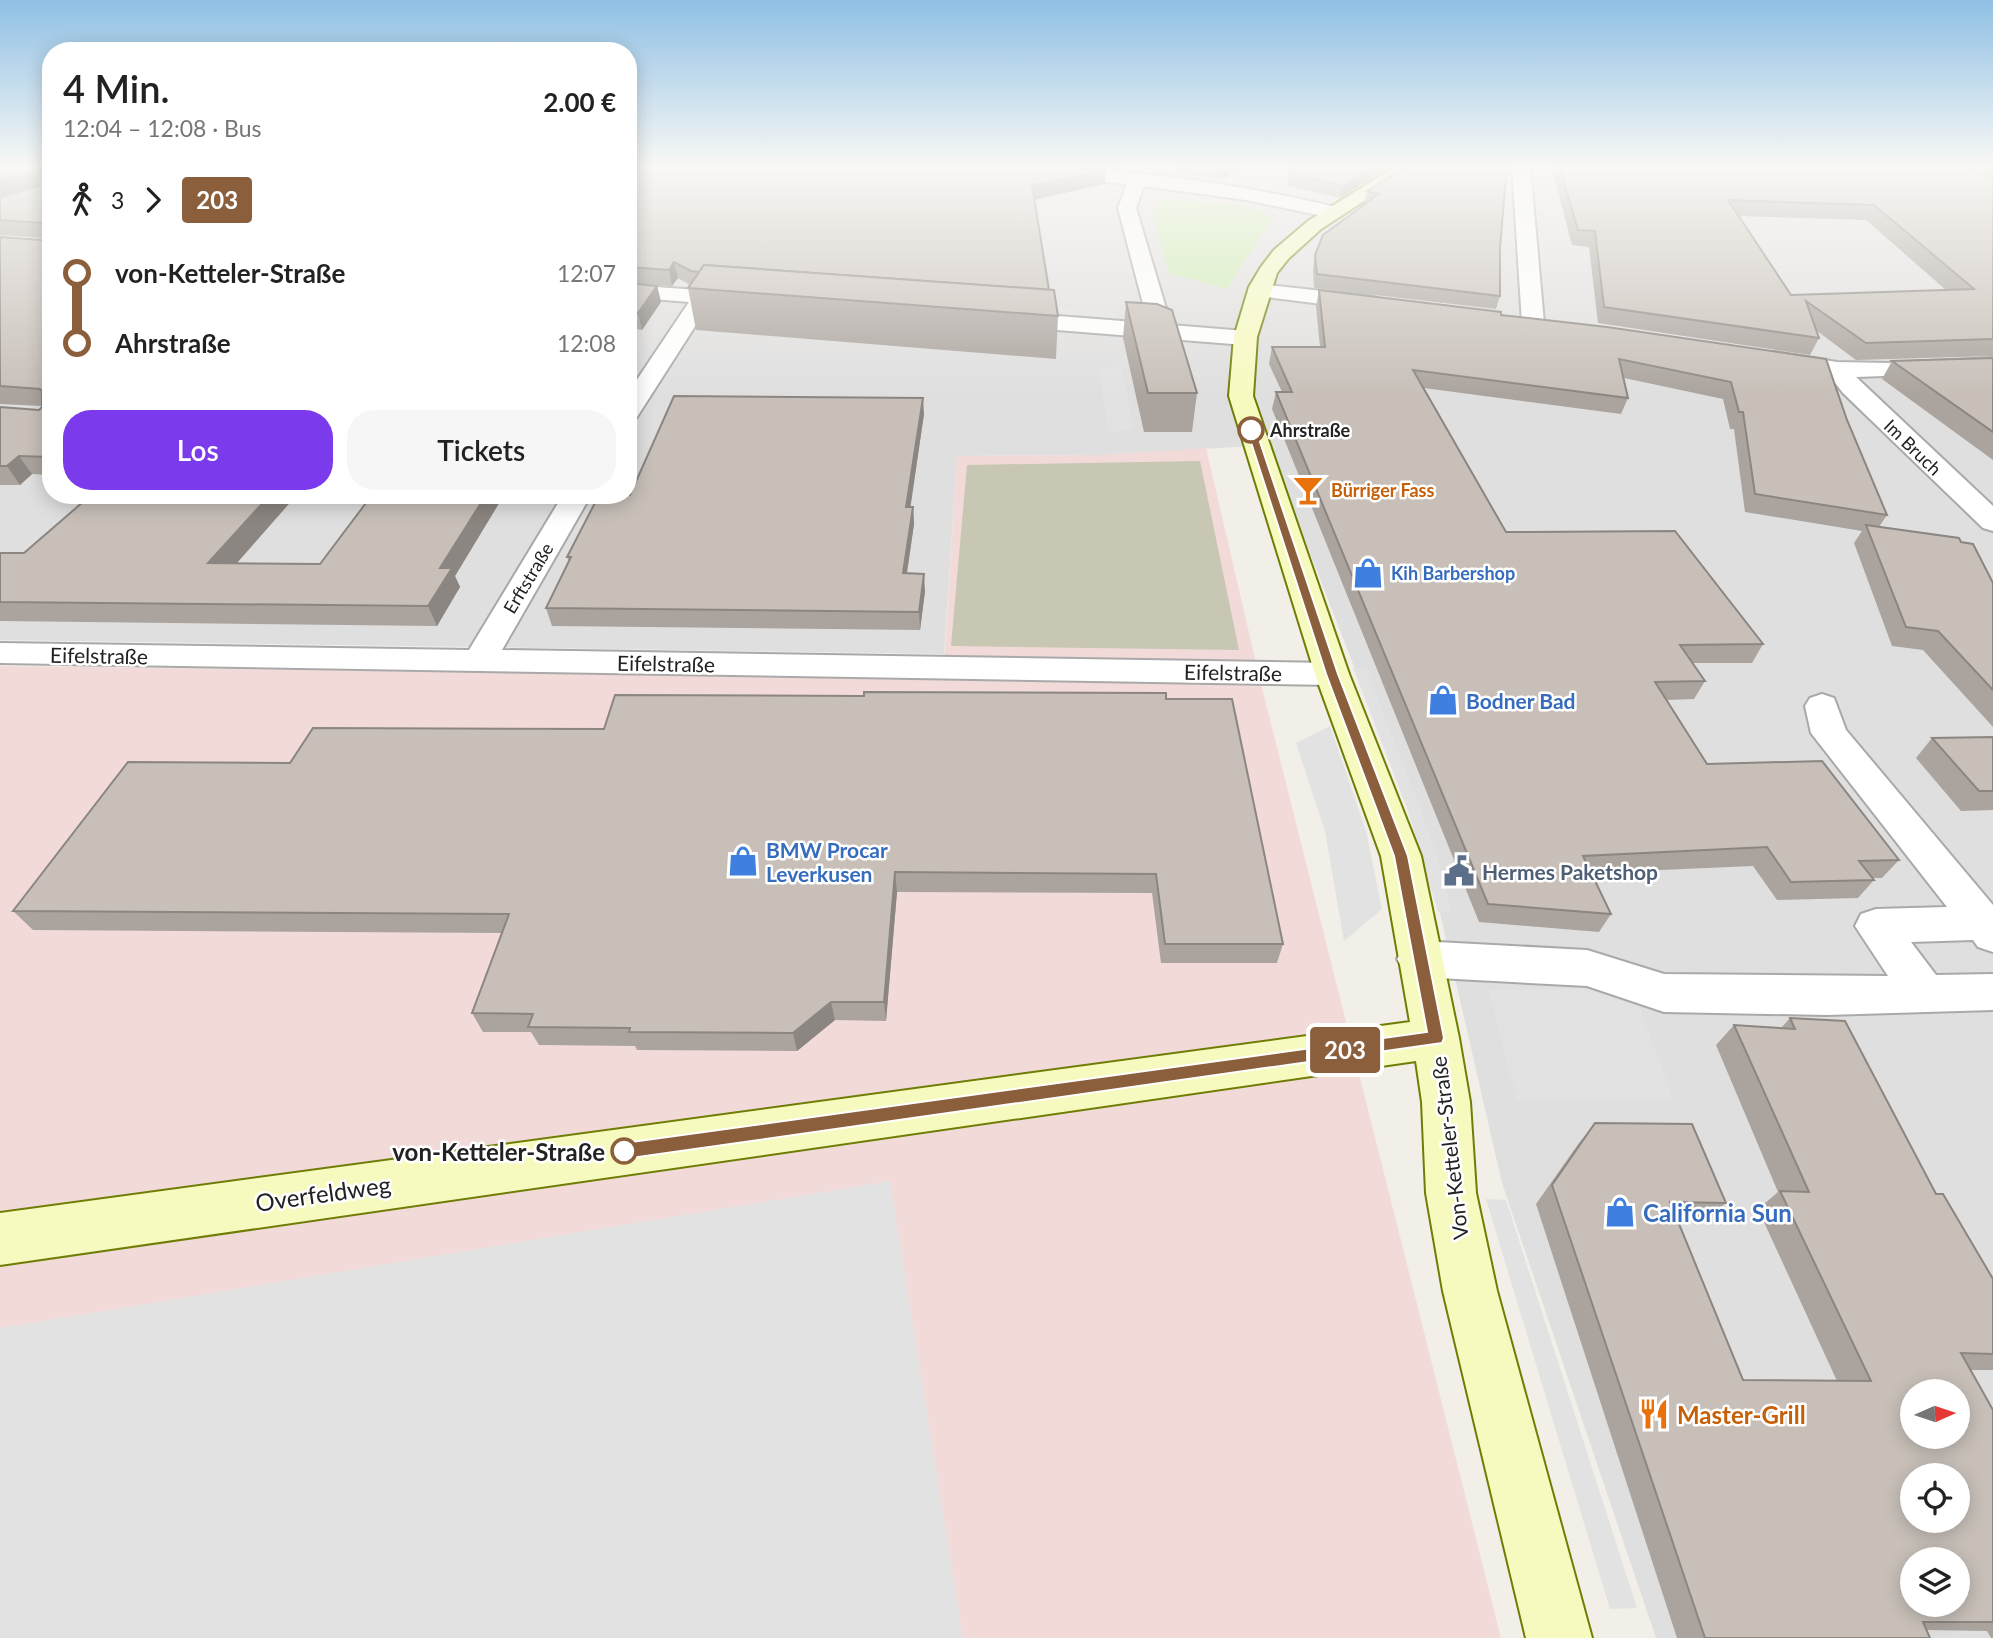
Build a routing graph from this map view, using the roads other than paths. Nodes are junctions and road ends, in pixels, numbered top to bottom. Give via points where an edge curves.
1 (1136, 241) edge
2 (1298, 241) edge
3 (1527, 241) edge
4 (1259, 290) junction
5 (637, 292) edge
6 (703, 297) junction
7 (758, 301) edge
8 (1396, 306) edge
9 (989, 318) edge
10 (1505, 320) edge
11 (1532, 323) junction
12 (1560, 327) edge
13 (1161, 331) junction
14 (1245, 338) junction
15 (1754, 356) edge
16 (1993, 365) edge
17 (1837, 369) junction
18 (637, 398) edge
19 (572, 504) edge
20 (1993, 522) edge
21 (0, 653) edge
22 (479, 660) junction
23 (1332, 674) junction
24 (1822, 706) dead end
25 (1988, 929) edge
26 (1419, 959) junction
27 (1993, 992) edge
28 (1925, 994) junction
29 (1436, 1038) junction
30 (0, 1239) edge
31 (1559, 1638) edge

1 - 13 street
2 - 4 street, Von-Ketteler-Straße via 1279,258
3 - 11 street
4 - 8 street
4 - 14 street, Von-Ketteler-Straße
5 - 6 street
6 - 7 street
6 - 18 street
9 - 13 street
10 - 11 street
11 - 12 street
13 - 14 street
14 - 23 street, Von-Ketteler-Straße via 1241,396
15 - 17 street
16 - 17 street
17 - 20 street, Im Bruch
19 - 22 street, Erftstraße
21 - 22 street, Eifelstraße
22 - 23 street, Eifelstraße
23 - 26 street, Von-Ketteler-Straße via 1401,856
24 - 25 street via 1829,733
25 - 28 street via 1876,926
26 - 28 street via 1587,968 1664,993
26 - 29 street, Von-Ketteler-Straße
27 - 28 street
29 - 30 street, Overfeldweg
29 - 31 street, Von-Ketteler-Straße via 1446,1102 1451,1193 1470,1291

